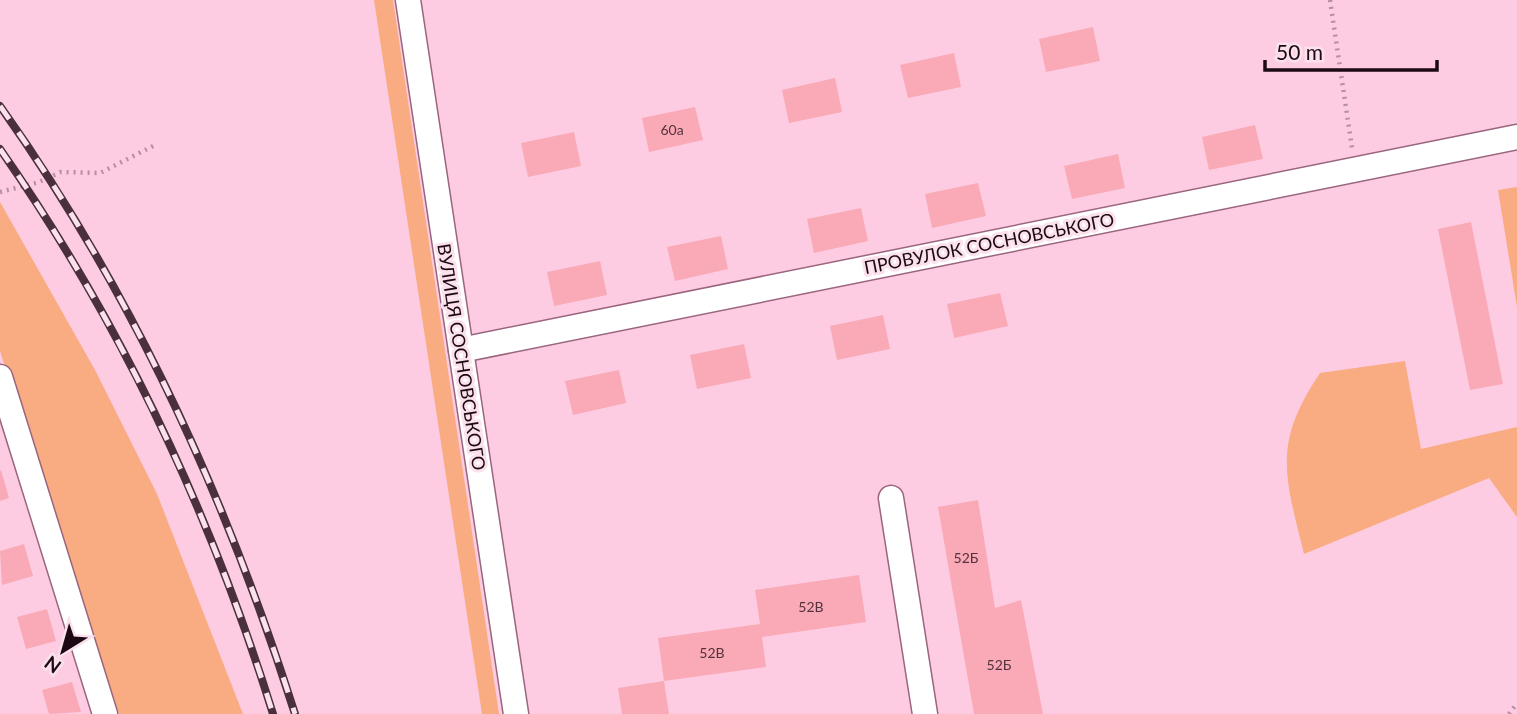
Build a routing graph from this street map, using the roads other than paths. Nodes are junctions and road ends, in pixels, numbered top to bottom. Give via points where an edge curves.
1 (408, 0) edge
2 (1517, 137) edge
3 (461, 349) junction
4 (0, 377) edge
5 (891, 498) dead end
6 (105, 714) edge
7 (516, 714) edge
8 (925, 714) edge

1 - 3 street, ВУЛИЦЯ СОСНОВСЬКОГО
2 - 3 street, ПРОВУЛОК СОСНОВСЬКОГО
3 - 7 street, ВУЛИЦЯ СОСНОВСЬКОГО
4 - 6 street
5 - 8 street

